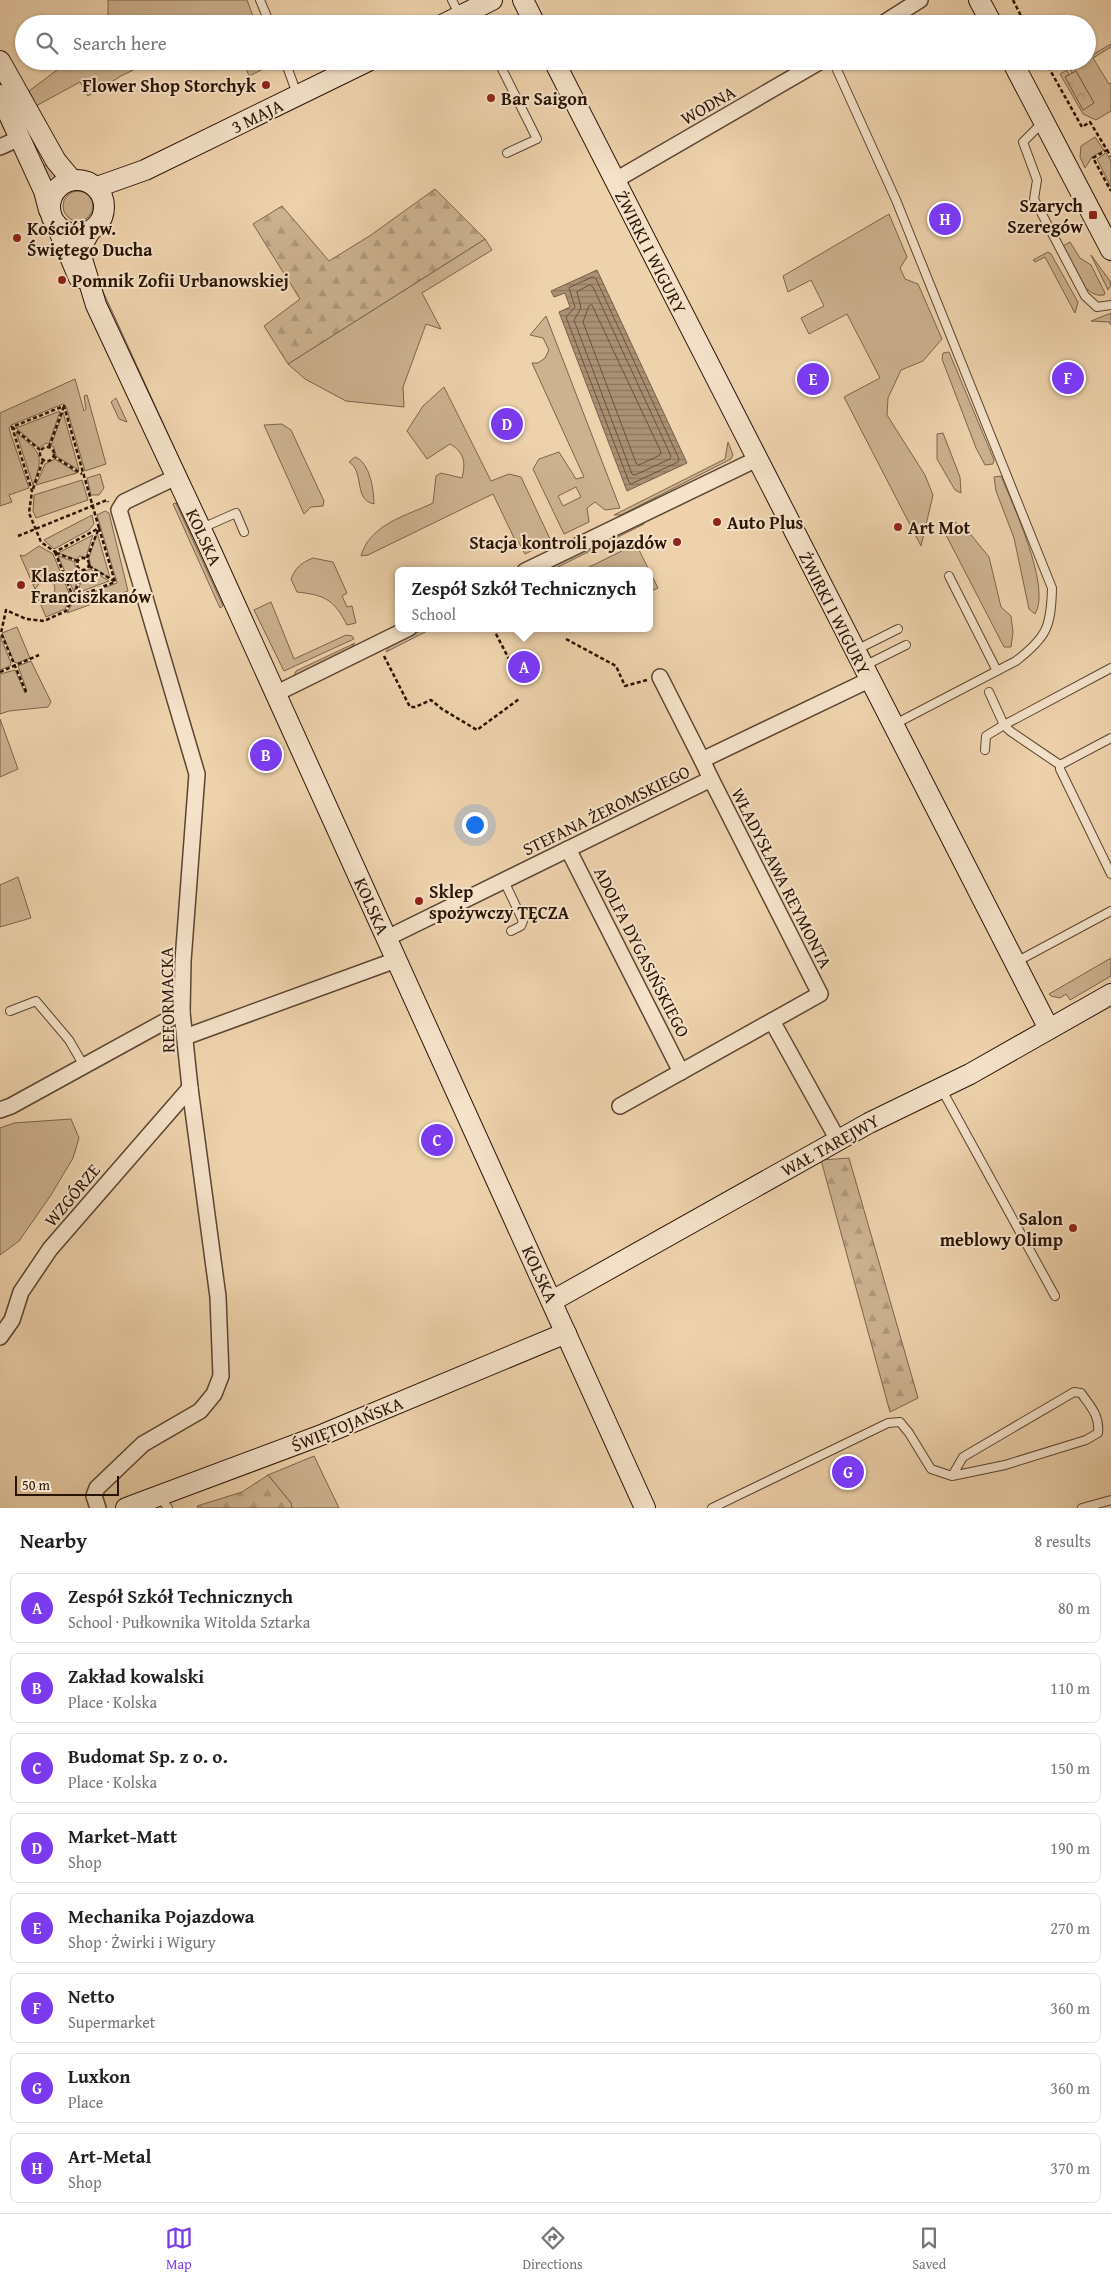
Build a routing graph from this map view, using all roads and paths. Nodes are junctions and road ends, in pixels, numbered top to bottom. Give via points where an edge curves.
1 (260, 0) edge
2 (492, 0) edge
3 (523, 0) edge
4 (920, 0) edge
5 (980, 0) edge
6 (1013, 0) edge
7 (266, 15) edge
8 (462, 15) edge
9 (530, 15) edge
10 (896, 15) edge
11 (988, 15) edge
12 (1020, 15) edge
13 (0, 61) edge
14 (288, 70) edge
15 (350, 70) edge
16 (502, 70) edge
17 (558, 70) edge
18 (805, 70) edge
19 (836, 70) edge
20 (1017, 70) edge
21 (1050, 70) edge
22 (0, 95) edge
23 (298, 96) junction
24 (1044, 122) junction
25 (20, 138) junction
26 (0, 147) edge
27 (1107, 150) junction
28 (507, 153) dead end
29 (1111, 157) edge
30 (145, 170) junction
31 (72, 180) junction
32 (614, 181) junction
33 (97, 187) junction
34 (1111, 191) edge
35 (105, 207) junction
36 (53, 218) junction
37 (90, 231) junction
38 (1111, 249) edge
39 (96, 305) junction
40 (1111, 305) edge
41 (64, 406) junction
42 (12, 427) junction
43 (49, 447) junction
44 (40, 450) junction
45 (53, 456) junction
46 (757, 459) junction
47 (43, 460) junction
48 (83, 474) junction
49 (176, 478) junction
50 (32, 491) junction
51 (90, 508) dead end
52 (98, 528) junction
53 (200, 528) junction
54 (36, 530) junction
55 (244, 532) dead end
56 (18, 536) dead end
57 (55, 552) junction
58 (87, 558) junction
59 (78, 561) junction
60 (89, 566) junction
61 (533, 567) edge
62 (83, 570) junction
63 (949, 576) dead end
64 (115, 582) junction
65 (74, 598) junction
66 (898, 629) dead end
67 (401, 632) edge
68 (496, 632) edge
69 (566, 639) dead end
70 (906, 645) dead end
71 (39, 655) dead end
72 (384, 656) dead end
73 (512, 665) dead end
74 (15, 666) junction
75 (862, 666) junction
76 (1111, 668) edge
77 (997, 671) junction
78 (0, 672) edge
79 (660, 676) dead end
80 (642, 682) dead end
81 (26, 692) dead end
82 (988, 692) dead end
83 (275, 694) junction
84 (519, 699) dead end
85 (893, 725) junction
86 (1004, 725) junction
87 (1111, 738) edge
88 (985, 750) dead end
89 (702, 760) junction
90 (1060, 765) junction
91 (711, 779) junction
92 (568, 849) junction
93 (1111, 874) edge
94 (504, 881) junction
95 (1111, 911) edge
96 (511, 931) dead end
97 (387, 938) junction
98 (396, 960) junction
99 (1015, 962) junction
100 (1111, 994) edge
101 (10, 1011) dead end
102 (182, 1012) junction
103 (772, 1021) junction
104 (1049, 1029) junction
105 (185, 1037) junction
106 (84, 1066) junction
107 (681, 1072) junction
108 (190, 1088) junction
109 (941, 1088) junction
110 (620, 1106) dead end
111 (0, 1110) edge
112 (838, 1140) junction
113 (1055, 1296) dead end
114 (552, 1301) junction
115 (566, 1333) junction
116 (0, 1337) edge
117 (952, 1476) junction
118 (1111, 1500) edge
119 (164, 1502) edge
120 (98, 1508) edge
121 (126, 1508) edge
122 (645, 1508) edge
123 (712, 1508) edge
124 (1082, 1508) edge

1 - 7 lane
2 - 8 street
3 - 9 street
4 - 10 street
5 - 11 street
6 - 12 path
13 - 31 street via 56,161
14 - 23 lane
15 - 23 street, 3 MAJA
16 - 28 lane via 537,139
17 - 32 street, ŻWIRKI I WIGURY
18 - 32 street, WODNA
19 - 77 lane via 896,200 1052,588 1050,621 1041,640 1016,661
20 - 24 street
21 - 27 path via 1082,127 1090,122
22 - 25 street, KOLSKA
23 - 30 street, 3 MAJA
24 - 38 street
24 - 40 lane via 1023,142 1037,180 1034,199 1085,296 1097,307
25 - 26 street
25 - 36 street, KOLSKA
27 - 29 path
27 - 34 path via 1094,158
30 - 33 street, 3 MAJA
30 - 35 street, 3 MAJA
31 - 33 street via 85,180
31 - 36 street via 64,182 54,192 50,205
32 - 46 street, ŻWIRKI I WIGURY
33 - 35 street
35 - 37 street via 98,225
36 - 37 street via 66,232
36 - 39 street, KOLSKA via 76,273
37 - 39 street, KOLSKA via 84,242 82,259
39 - 49 street, KOLSKA
41 - 42 path
41 - 43 path
41 - 48 path
42 - 44 path
42 - 50 path
43 - 44 path
43 - 45 path
44 - 47 path
45 - 47 path via 48,461
45 - 48 path
46 - 61 street
46 - 75 street, ŻWIRKI I WIGURY
47 - 50 path
48 - 52 path
49 - 53 street, KOLSKA
49 - 102 street, REFORMACKA via 125,501 119,508 197,774
50 - 54 path via 29,513
51 - 54 path
52 - 57 path
52 - 58 path
52 - 64 path
53 - 55 lane via 236,513
53 - 83 street, KOLSKA
54 - 56 path
54 - 57 path via 41,542
57 - 59 path
57 - 65 path
58 - 59 path
58 - 60 path
59 - 62 path via 78,567
60 - 62 path
60 - 64 path
62 - 65 path
63 - 77 lane
64 - 65 path
65 - 74 path via 66,611 44,620 26,619 6,610 1,633
66 - 75 lane
67 - 83 street
68 - 73 path
69 - 80 path via 616,666 626,686
70 - 75 lane
71 - 74 path
72 - 84 path via 410,707 431,700 478,730
74 - 78 path
74 - 81 path
75 - 85 street, ŻWIRKI I WIGURY
75 - 89 street, STEFANA ŻEROMSKIEGO
76 - 86 lane
77 - 85 lane
79 - 89 street
82 - 86 lane
83 - 97 street, KOLSKA
85 - 99 street, ŻWIRKI I WIGURY
86 - 88 lane via 986,736
86 - 90 lane
87 - 90 lane
89 - 91 street, STEFANA ŻEROMSKIEGO
90 - 93 lane
91 - 92 street, STEFANA ŻEROMSKIEGO
91 - 103 street, WŁADYSŁAWA REYMONTA via 820,994
92 - 94 street, STEFANA ŻEROMSKIEGO
92 - 107 street, ADOLFA DYGASIŃSKIEGO
94 - 96 lane via 523,921 521,926
94 - 97 street, STEFANA ŻEROMSKIEGO
95 - 99 lane
97 - 98 street, KOLSKA
98 - 105 street
98 - 114 street, KOLSKA
99 - 104 street, ŻWIRKI I WIGURY
100 - 104 street, WAŁ TAREJWY
101 - 106 lane via 36,1001 69,1040
102 - 105 street, REFORMACKA
102 - 106 street
103 - 107 street
103 - 112 street
104 - 109 street, WAŁ TAREJWY
105 - 108 street, REFORMACKA
106 - 111 street
107 - 110 street
108 - 116 street, WZGÓRZE via 50,1249 21,1292 12,1320
108 - 120 street, REFORMACKA via 218,1297 220,1376 214,1394 200,1411 143,1444 97,1488 94,1496
109 - 112 street, WAŁ TAREJWY
109 - 113 lane
112 - 114 street, WAŁ TAREJWY
114 - 115 street, KOLSKA
115 - 119 street, ŚWIĘTOJAŃSKA
115 - 122 street, KOLSKA
117 - 117 lane via 1005,1465 1086,1440 1098,1433 1095,1412 1082,1393 1074,1392 963,1457
117 - 123 lane via 931,1470 900,1422 888,1423
118 - 124 lane
119 - 121 street, ŚWIĘTOJAŃSKA

